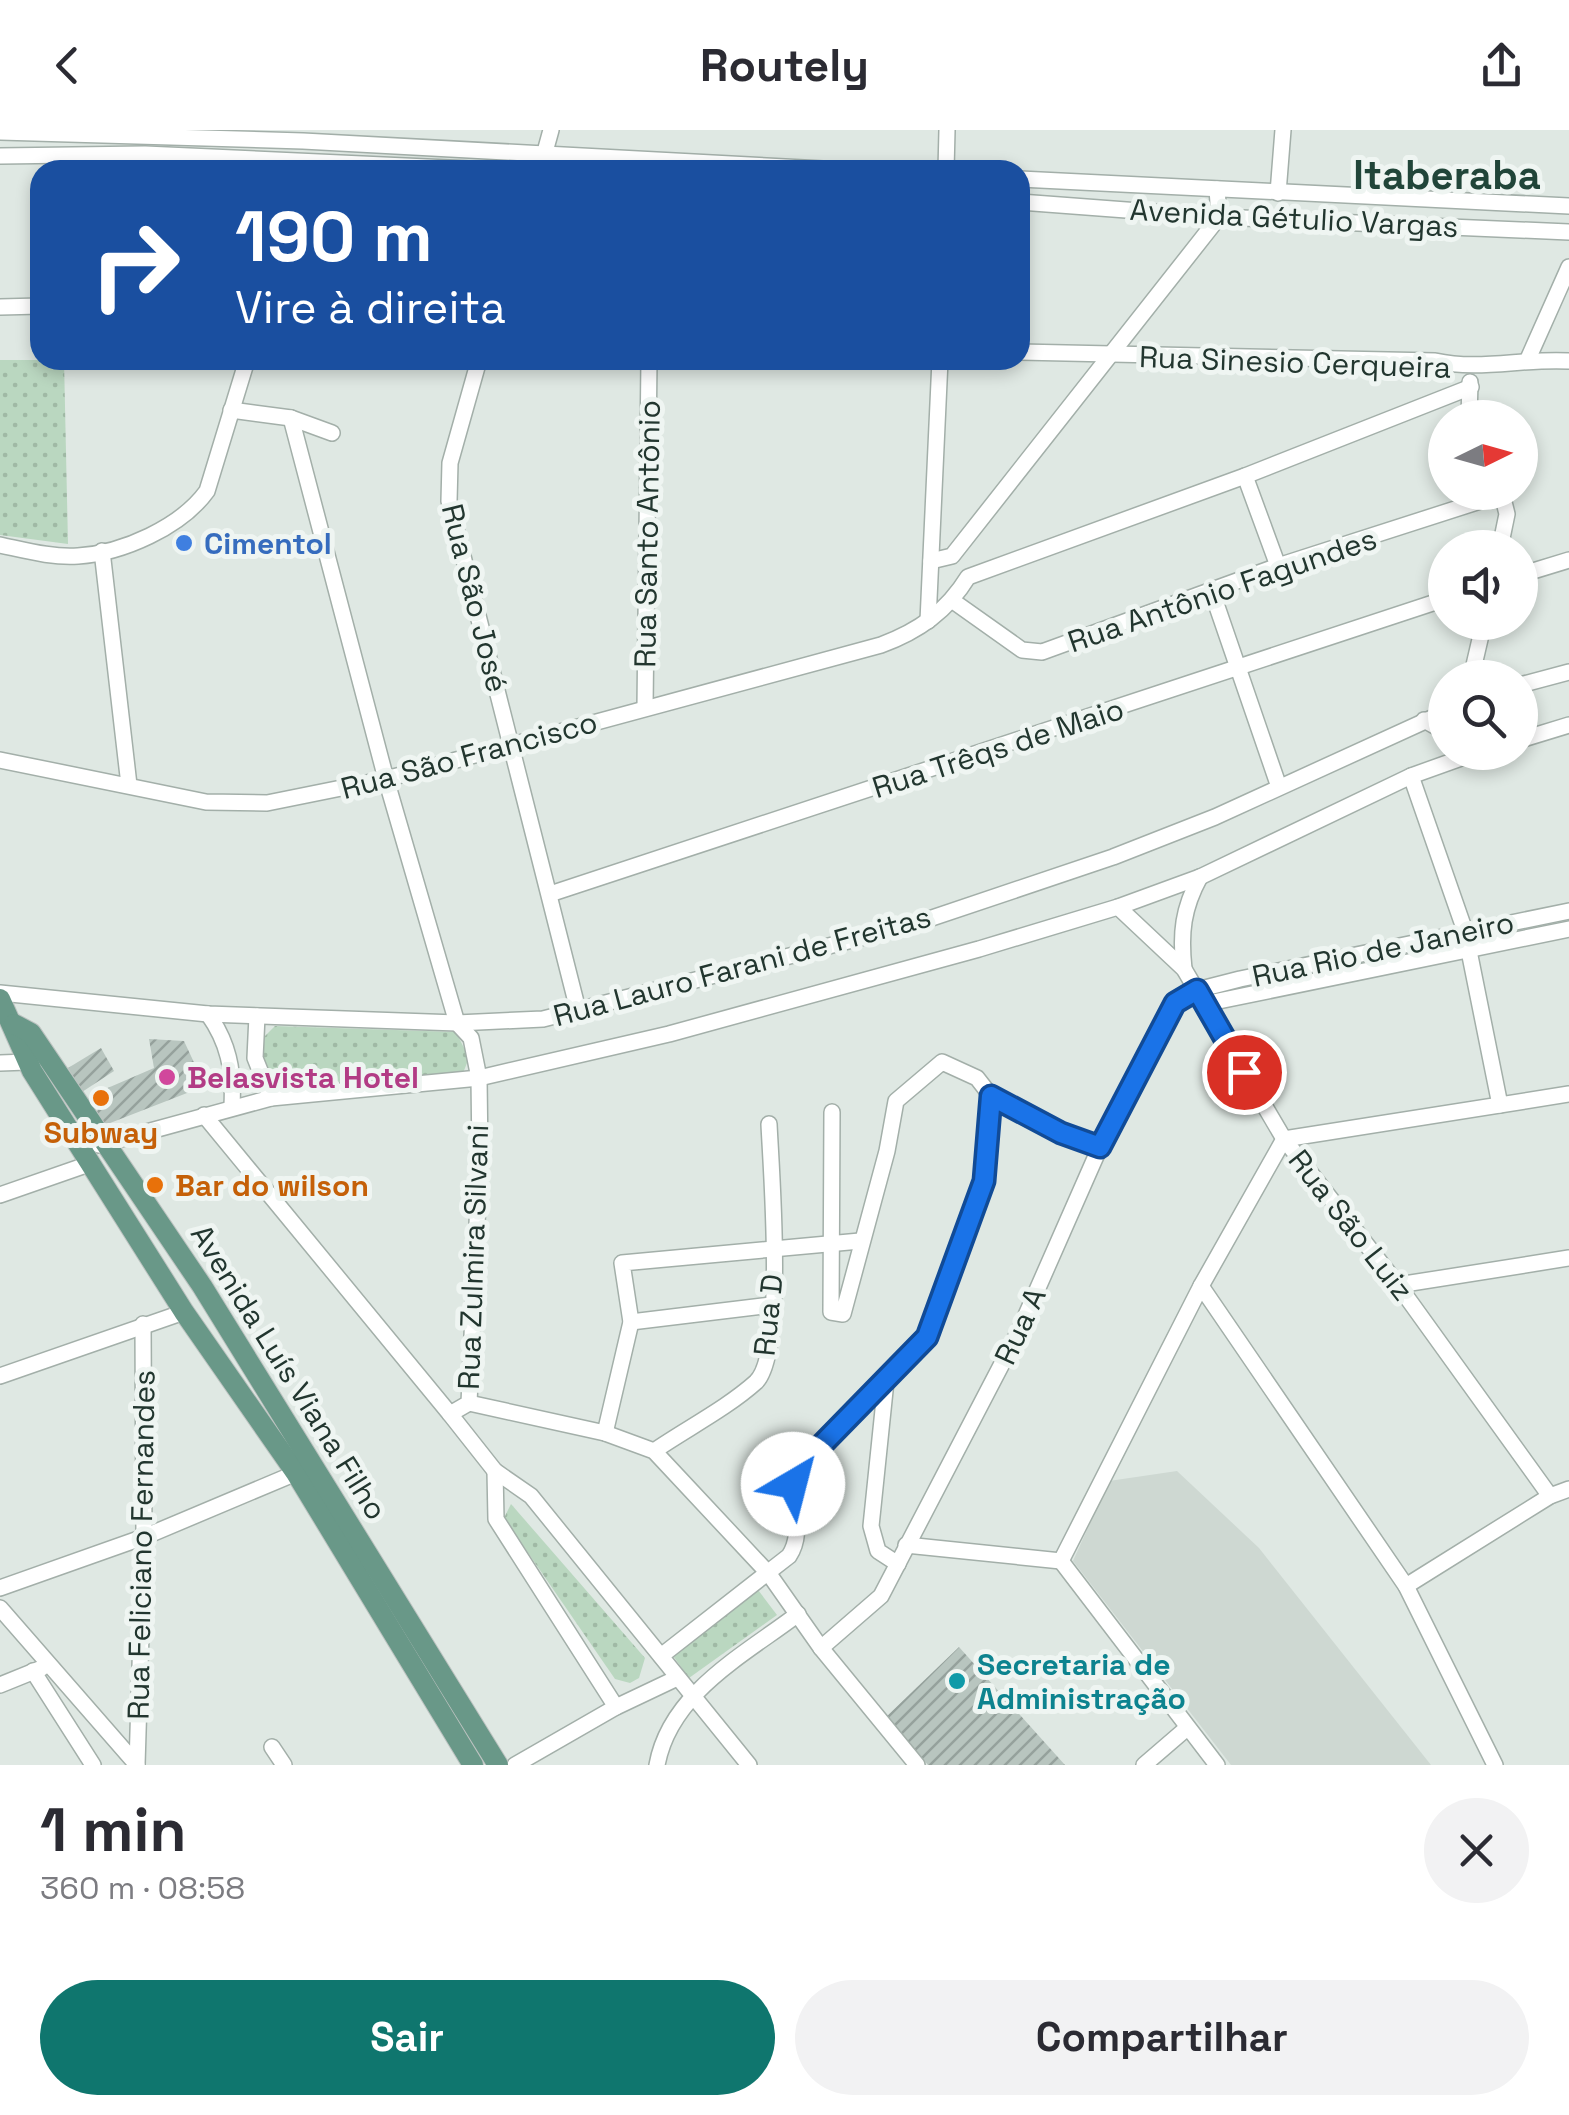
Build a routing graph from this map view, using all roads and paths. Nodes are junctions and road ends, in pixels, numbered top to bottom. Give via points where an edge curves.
1 (551, 130) edge
2 (947, 130) edge
3 (1283, 130) edge
4 (0, 132) edge
5 (145, 136) junction
6 (304, 136) edge
7 (458, 151) junction
8 (145, 154) junction
9 (0, 156) edge
10 (228, 160) edge
11 (458, 160) edge
12 (521, 160) edge
13 (543, 160) edge
14 (946, 160) edge
15 (1030, 180) edge
16 (1218, 189) junction
17 (1278, 193) junction
18 (1030, 203) edge
19 (1479, 204) junction
20 (1569, 206) edge
21 (1219, 216) junction
22 (1477, 226) junction
23 (1569, 232) edge
24 (1569, 267) edge
25 (30, 306) edge
26 (0, 307) edge
27 (1030, 352) edge
28 (1111, 356) junction
29 (1528, 359) junction
30 (1569, 361) edge
31 (1467, 368) junction
32 (244, 370) edge
33 (476, 370) edge
34 (650, 370) edge
35 (940, 370) edge
36 (1471, 386) junction
37 (1470, 400) edge
38 (232, 410) junction
39 (291, 418) junction
40 (332, 433) dead end
41 (1245, 476) junction
42 (1431, 510) edge
43 (0, 545) edge
44 (102, 551) junction
45 (952, 556) junction
46 (1569, 560) edge
47 (930, 561) junction
48 (1278, 566) junction
49 (1538, 569) edge
50 (968, 577) junction
51 (1212, 592) junction
52 (953, 601) junction
53 (1428, 605) edge
54 (928, 621) junction
55 (1238, 669) junction
56 (1569, 672) edge
57 (1538, 680) edge
58 (645, 708) junction
59 (1428, 718) edge
60 (1424, 720) junction
61 (1428, 722) edge
62 (1569, 725) edge
63 (1538, 734) edge
64 (511, 745) junction
65 (0, 760) edge
66 (1428, 767) edge
67 (1411, 776) junction
68 (386, 779) junction
69 (129, 785) junction
70 (1279, 787) junction
71 (1200, 877) junction
72 (550, 894) junction
73 (1118, 908) junction
74 (1569, 911) edge
75 (1569, 929) edge
76 (1467, 939) junction
77 (1184, 968) junction
78 (0, 996) edge
79 (1200, 997) junction
80 (578, 1010) junction
81 (208, 1014) junction
82 (257, 1016) junction
83 (457, 1023) junction
84 (14, 1024) junction
85 (27, 1062) junction
86 (0, 1064) edge
87 (479, 1078) junction
88 (1569, 1094) edge
89 (991, 1096) junction
90 (271, 1098) junction
91 (1500, 1104) junction
92 (232, 1105) junction
93 (832, 1112) dead end
94 (204, 1115) junction
95 (769, 1124) dead end
96 (1284, 1139) junction
97 (108, 1141) junction
98 (1100, 1147) junction
99 (86, 1158) junction
100 (0, 1195) edge
101 (860, 1241) junction
102 (834, 1244) junction
103 (775, 1248) junction
104 (1569, 1258) edge
105 (1398, 1285) junction
106 (1201, 1286) junction
107 (772, 1304) junction
108 (184, 1312) junction
109 (631, 1322) junction
110 (143, 1324) junction
111 (0, 1376) edge
112 (886, 1381) junction
113 (469, 1403) junction
114 (450, 1414) junction
115 (605, 1434) junction
116 (654, 1451) junction
117 (494, 1471) junction
118 (296, 1472) junction
119 (1569, 1490) edge
120 (1550, 1496) junction
121 (144, 1537) junction
122 (906, 1544) junction
123 (1061, 1561) junction
124 (898, 1564) junction
125 (768, 1574) junction
126 (1406, 1586) junction
127 (0, 1588) edge
128 (0, 1608) edge
129 (798, 1614) junction
130 (820, 1648) junction
131 (661, 1656) junction
132 (50, 1664) junction
133 (33, 1671) junction
134 (675, 1679) junction
135 (0, 1685) edge
136 (690, 1697) junction
137 (616, 1707) junction
138 (1187, 1728) junction
139 (272, 1747) dead end
140 (1493, 1764) edge
141 (93, 1765) edge
142 (137, 1765) edge
143 (284, 1765) edge
144 (473, 1765) edge
145 (498, 1765) edge
146 (515, 1765) edge
147 (658, 1765) edge
148 (749, 1765) edge
149 (918, 1765) edge
150 (1144, 1765) edge
151 (1217, 1765) edge

1 - 13 street
2 - 14 street
3 - 17 street
4 - 5 street
5 - 6 street
5 - 8 street
6 - 7 street
7 - 11 street
7 - 12 street
8 - 9 street
8 - 10 street
15 - 16 street, Avenida Gétulio Vargas
16 - 17 street, Avenida Gétulio Vargas
16 - 21 street
17 - 19 street, Avenida Gétulio Vargas
18 - 21 street, Avenida Gétulio Vargas
19 - 20 street, Avenida Gétulio Vargas
19 - 22 street
21 - 22 street, Avenida Gétulio Vargas
21 - 28 street
22 - 23 street, Avenida Gétulio Vargas
24 - 29 street
25 - 26 street
27 - 28 street, Rua Sinesio Cerqueira
28 - 31 street, Rua Sinesio Cerqueira via 1435,361
28 - 45 street
29 - 30 street, Rua Sinesio Cerqueira
29 - 31 street, Rua Sinesio Cerqueira
31 - 36 street
32 - 38 street
33 - 64 street, Rua São José via 450,463 449,501
34 - 58 street, Rua Santo Antônio
35 - 47 street
36 - 37 street
36 - 41 street
38 - 39 street
38 - 44 street via 207,491 194,508
39 - 40 street
39 - 68 street, Rua Zulmira Silvani
41 - 48 street
41 - 50 street
42 - 48 street, Rua Antônio Fagundes
43 - 44 street via 76,556
44 - 69 street
45 - 47 street
45 - 50 street
46 - 49 street
47 - 54 street
48 - 51 street, Rua Antônio Fagundes
50 - 52 street
51 - 52 street, Rua Antônio Fagundes via 1030,653
51 - 55 street
52 - 54 street
53 - 55 street, Rua Trêqs de Maio
54 - 58 street, Rua São Francisco via 882,645
55 - 70 street
55 - 72 street, Rua Trêqs de Maio
56 - 57 street
58 - 64 street, Rua São Francisco
59 - 60 street, Rua Lauro Farani de Freitas
60 - 61 street
60 - 70 street, Rua Lauro Farani de Freitas
62 - 63 street
64 - 68 street, Rua São Francisco
64 - 72 street, Rua São José
65 - 69 street, Rua São Francisco
66 - 67 street, Rua Lauro Farani de Freitas
67 - 71 street, Rua Lauro Farani de Freitas
67 - 76 street
68 - 69 street, Rua São Francisco via 267,803 206,802
68 - 83 street, Rua Zulmira Silvani
70 - 80 street, Rua Lauro Farani de Freitas via 1156,840 911,925
71 - 73 street, Rua Lauro Farani de Freitas
71 - 77 street via 1180,932
72 - 80 street, Rua São José
73 - 77 street, Rua São Luiz
73 - 87 street, Rua Lauro Farani de Freitas via 786,1003
74 - 76 street, Rua Rio de Janeiro
75 - 76 street, Rua Rio de Janeiro
76 - 79 street, Rua Rio de Janeiro
76 - 91 street
77 - 79 street, Rua São Luiz
78 - 81 street, Rua Lauro Farani de Freitas
78 - 84 main road, Avenida Luís Viana Filho
79 - 96 street, Rua São Luiz
79 - 98 street, Rua A via 1175,1003
80 - 83 street, Rua Lauro Farani de Freitas via 544,1019
81 - 82 street, Rua Lauro Farani de Freitas
81 - 92 street via 230,1059
82 - 83 street, Rua Lauro Farani de Freitas
82 - 90 street via 255,1058
83 - 87 street, Rua Zulmira Silvani via 470,1038
84 - 85 main road, Avenida Luís Viana Filho
84 - 97 main road, Avenida Luís Viana Filho via 31,1033
85 - 86 street
85 - 99 main road, Avenida Luís Viana Filho
87 - 90 street, Rua Lauro Farani de Freitas
87 - 113 street, Rua Zulmira Silvani
88 - 91 street
89 - 98 street
89 - 101 street via 977,1078 942,1062 896,1101
89 - 112 street via 984,1181 933,1324
90 - 92 street, Rua Lauro Farani de Freitas
91 - 96 street
92 - 94 street, Rua Lauro Farani de Freitas
93 - 102 street
94 - 97 street, Rua Lauro Farani de Freitas
94 - 114 street
95 - 103 street, Rua D
96 - 105 street, Rua São Luiz
96 - 106 street
97 - 99 street, Rua Lauro Farani de Freitas
97 - 145 main road, Avenida Luís Viana Filho
98 - 122 street, Rua A via 1018,1332
99 - 100 street, Rua Lauro Farani de Freitas
99 - 108 main road, Avenida Luís Viana Filho
101 - 102 street
101 - 102 street via 842,1314 832,1312
102 - 103 street
103 - 107 street, Rua D
103 - 109 street via 622,1262
104 - 105 street
105 - 120 street, Rua São Luiz
106 - 123 street
106 - 126 street
107 - 109 street
107 - 116 street, Rua D via 759,1380
108 - 110 street
108 - 118 main road, Avenida Luís Viana Filho
109 - 115 street
110 - 111 street
110 - 121 street, Rua Feliciano Fernandes
112 - 124 street via 871,1526 878,1552
112 - 125 street via 798,1469 796,1541
113 - 114 street, Rua Zulmira Silvani
113 - 115 street
114 - 117 street, Rua Zulmira Silvani
115 - 116 street
116 - 125 street
117 - 131 street, Rua Zulmira Silvani via 531,1496
117 - 137 street via 496,1518
118 - 121 street
118 - 144 main road, Avenida Luís Viana Filho
119 - 120 street
120 - 126 street
121 - 127 street
121 - 142 street, Rua Feliciano Fernandes
122 - 123 street
122 - 124 street, Rua A
123 - 138 street
124 - 130 street, Rua A via 881,1596
125 - 129 street
125 - 131 street
126 - 140 street
128 - 132 street
129 - 130 street
129 - 136 street
130 - 149 street
131 - 134 street, Rua Zulmira Silvani
132 - 133 street
132 - 142 street
133 - 135 street
133 - 141 street
134 - 136 street, Rua Zulmira Silvani
134 - 137 street
136 - 147 street via 671,1724
136 - 148 street, Rua Zulmira Silvani
137 - 146 street
138 - 150 street
138 - 151 street
139 - 143 street

